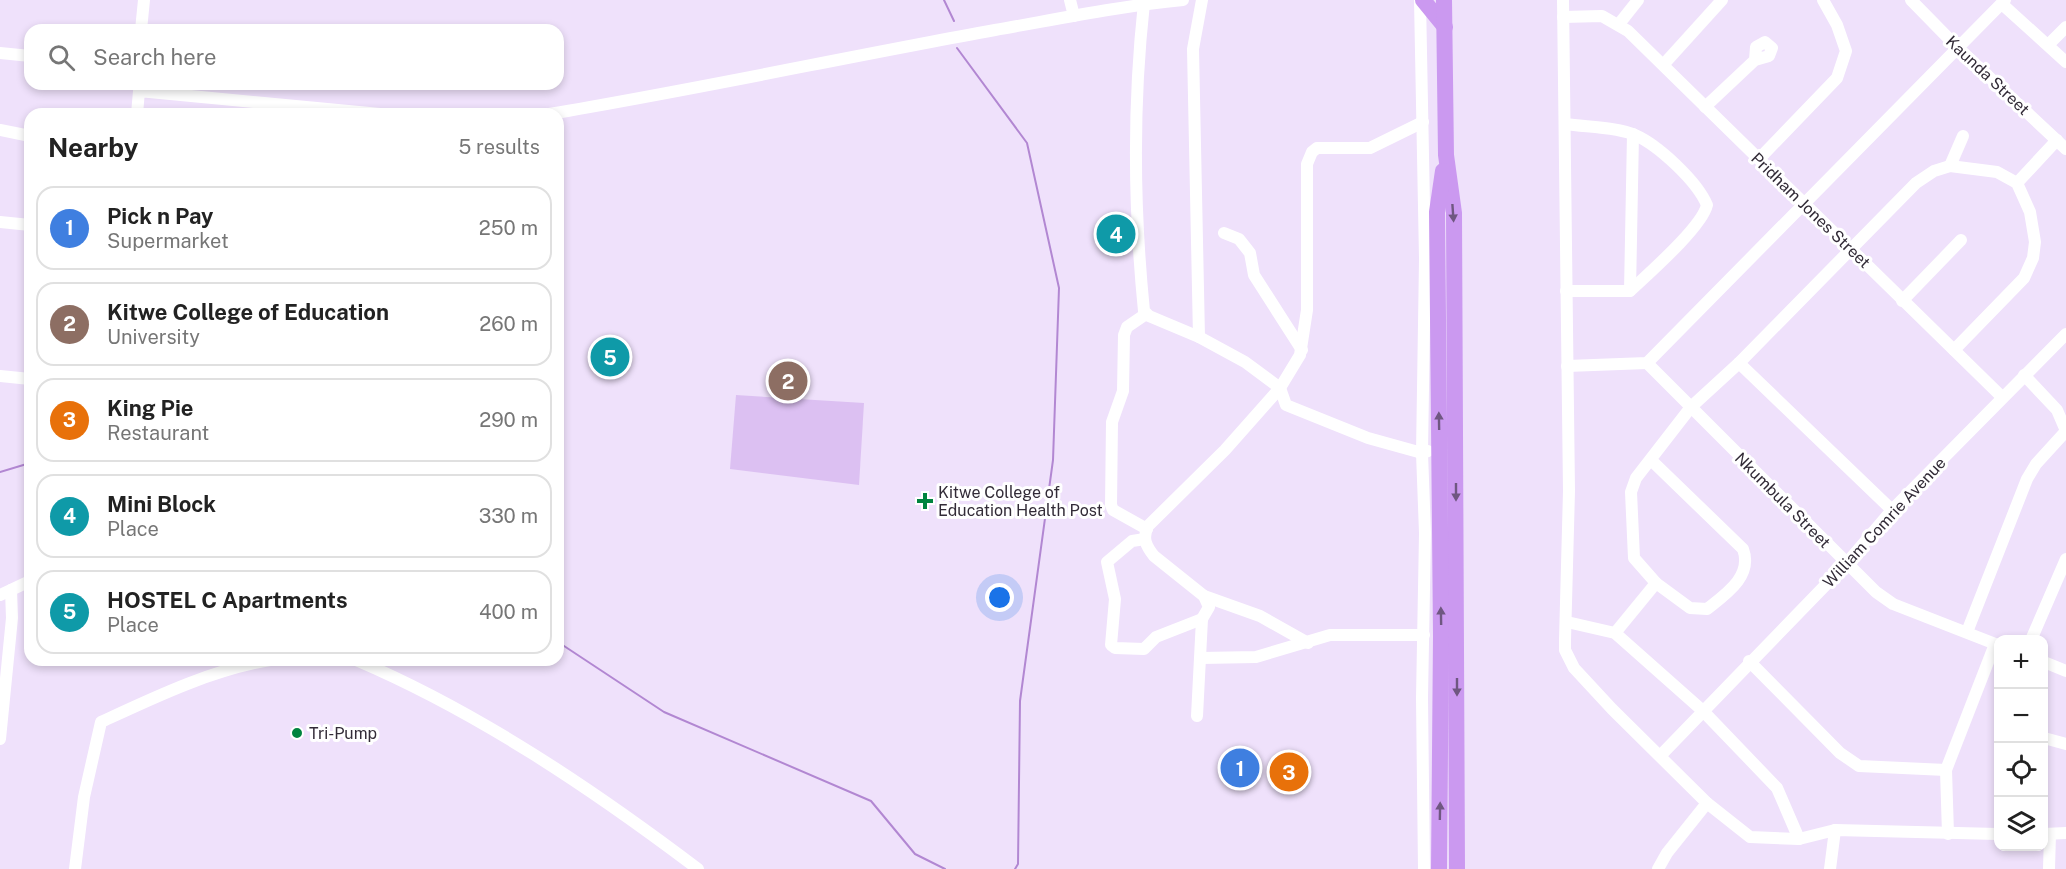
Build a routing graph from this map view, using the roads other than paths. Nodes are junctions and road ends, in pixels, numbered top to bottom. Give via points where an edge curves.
1 (144, 0) edge
2 (1070, 0) edge
3 (1183, 0) edge
4 (1202, 0) edge
5 (1422, 0) edge
6 (1444, 0) edge
7 (1563, 0) edge
8 (1638, 0) edge
9 (1722, 0) edge
10 (1823, 0) edge
11 (1911, 0) edge
12 (2004, 2) edge
13 (1144, 3) junction
14 (1101, 5) edge
15 (1074, 16) junction
16 (1563, 17) junction
17 (142, 24) edge
18 (1619, 24) junction
19 (1445, 27) junction
20 (2066, 27) edge
21 (2048, 45) junction
22 (1958, 48) junction
23 (0, 53) edge
24 (24, 55) edge
25 (1755, 60) dead end
26 (2066, 62) edge
27 (1664, 64) junction
28 (139, 90) edge
29 (158, 90) edge
30 (1705, 106) junction
31 (137, 108) edge
32 (324, 108) edge
33 (564, 112) edge
34 (1423, 122) junction
35 (1566, 124) junction
36 (0, 130) edge
37 (1633, 134) junction
38 (24, 135) edge
39 (1964, 136) dead end
40 (2061, 145) edge
41 (1446, 155) junction
42 (1759, 159) junction
43 (1950, 166) junction
44 (2017, 183) junction
45 (1803, 204) junction
46 (0, 222) edge
47 (24, 224) edge
48 (1224, 233) dead end
49 (1961, 240) dead end
50 (1851, 249) junction
51 (1566, 291) junction
52 (1630, 291) junction
53 (1902, 301) junction
54 (1146, 314) junction
55 (2066, 334) edge
56 (1199, 337) junction
57 (1302, 350) junction
58 (1954, 350) junction
59 (1647, 363) junction
60 (1739, 363) junction
61 (1567, 366) junction
62 (2024, 375) junction
63 (0, 376) edge
64 (24, 378) edge
65 (1280, 388) junction
66 (2002, 397) junction
67 (1691, 407) junction
68 (2066, 431) edge
69 (1455, 444) junction
70 (1439, 449) junction
71 (1422, 453) junction
72 (1651, 460) junction
73 (1892, 510) junction
74 (1146, 534) junction
75 (2066, 559) edge
76 (1846, 564) junction
77 (1656, 583) junction
78 (24, 584) edge
79 (5, 593) edge
80 (1204, 596) junction
81 (1202, 619) junction
82 (1567, 622) junction
83 (1967, 632) junction
84 (1615, 633) junction
85 (1424, 635) junction
86 (2033, 635) edge
87 (1308, 643) junction
88 (1994, 643) edge
89 (1994, 651) edge
90 (1201, 658) junction
91 (1749, 661) junction
92 (2048, 664) edge
93 (237, 666) edge
94 (369, 666) edge
95 (2066, 671) edge
96 (1703, 711) junction
97 (1197, 716) dead end
98 (0, 739) edge
99 (2048, 739) edge
100 (2066, 744) edge
101 (1660, 756) junction
102 (1946, 770) junction
103 (1707, 804) junction
104 (1835, 830) junction
105 (2066, 833) edge
106 (1948, 834) junction
107 (1994, 834) edge
108 (2048, 834) edge
109 (1799, 839) junction
110 (2048, 851) edge
111 (1832, 868) edge
112 (75, 869) edge
113 (698, 869) edge
114 (1424, 869) edge
115 (1439, 869) edge
116 (1457, 869) edge
117 (1658, 869) edge
118 (2049, 869) edge

1 - 17 street
2 - 15 street
3 - 13 street
4 - 56 street via 1193,49
5 - 19 highway
5 - 34 street
6 - 19 highway
7 - 16 street
8 - 18 street
9 - 27 street
10 - 42 street via 1846,51 1837,78
11 - 22 street, Kaunda Street
12 - 21 street
12 - 22 street
13 - 14 street
13 - 54 street via 1138,57 1138,122 1141,277
14 - 15 street
15 - 33 street
16 - 18 street via 1602,16
16 - 35 street
18 - 27 street, Pridham Jones Street
19 - 41 highway
20 - 21 street
21 - 26 street
22 - 40 street, Kaunda Street
22 - 45 street
23 - 24 street
25 - 30 street
27 - 30 street, Pridham Jones Street
28 - 31 street
29 - 32 street
30 - 42 street, Pridham Jones Street
34 - 57 street via 1370,148 1328,146 1312,152 1307,164 1307,310
34 - 71 street
35 - 37 street
35 - 51 street
36 - 38 street
37 - 52 street
37 - 52 street via 1662,154 1707,205 1705,213 1674,248
39 - 43 street
40 - 44 street
41 -> 69 highway via 1454,213
70 -> 41 highway via 1437,212
42 - 45 street, Pridham Jones Street
43 - 44 street via 1997,172
43 - 50 street via 1916,183
44 - 58 street via 2030,212 2035,242 2033,258 2024,278
45 - 50 street, Pridham Jones Street
45 - 59 street
46 - 47 street
48 - 57 street via 1239,239 1250,253 1254,274
49 - 53 street
50 - 53 street, Pridham Jones Street
50 - 60 street
51 - 52 street
51 - 61 street
53 - 58 street, Pridham Jones Street
54 - 56 street
54 - 74 street via 1127,327 1124,335 1122,391 1112,422 1111,505
55 - 62 street, William Comrie Avenue
56 - 65 street via 1245,362
57 - 65 street
58 - 66 street, Pridham Jones Street
59 - 61 street
59 - 67 street, Nkumbula Street
60 - 67 street
60 - 73 street
61 - 82 street
62 - 66 street, William Comrie Avenue
62 - 68 street via 2057,410
63 - 64 street
65 - 71 street via 1286,405 1368,438
65 - 74 street
66 - 73 street, William Comrie Avenue
67 - 72 street
67 - 76 street, Nkumbula Street
68 - 83 street via 2027,479
69 - 70 street
69 -> 116 highway
70 - 71 street
115 -> 70 highway
71 - 85 street
72 - 77 street via 1632,485 1632,551 1638,565
72 - 77 street via 1743,549 1747,559 1736,583 1707,609 1690,608
73 - 76 street, William Comrie Avenue
74 - 80 street via 1154,556
74 - 81 street via 1107,562 1114,599 1111,645 1144,648 1156,637
75 - 86 street
76 - 83 street, Nkumbula Street via 1884,598
76 - 91 street, William Comrie Avenue
77 - 84 street
78 - 79 street
79 - 98 street via 12,618
80 - 81 street via 1209,607
80 - 87 street via 1260,616
81 - 90 street
82 - 84 street
82 - 101 street via 1565,650 1574,668
83 - 88 street, Nkumbula Street
84 - 96 street
85 - 87 street via 1330,634
85 - 114 street
87 - 90 street via 1256,657
89 - 102 street
90 - 97 street
91 - 96 street, William Comrie Avenue
91 - 102 street via 1840,753 1859,766
92 - 95 street
93 - 112 street via 101,722 86,788
94 - 113 street via 502,735
96 - 101 street, William Comrie Avenue
96 - 109 street via 1777,788
99 - 100 street
101 - 103 street
102 - 106 street
103 - 109 street via 1750,837
103 - 117 street
104 - 106 street
104 - 109 street
104 - 111 street
105 - 108 street
106 - 107 street
110 - 118 street

